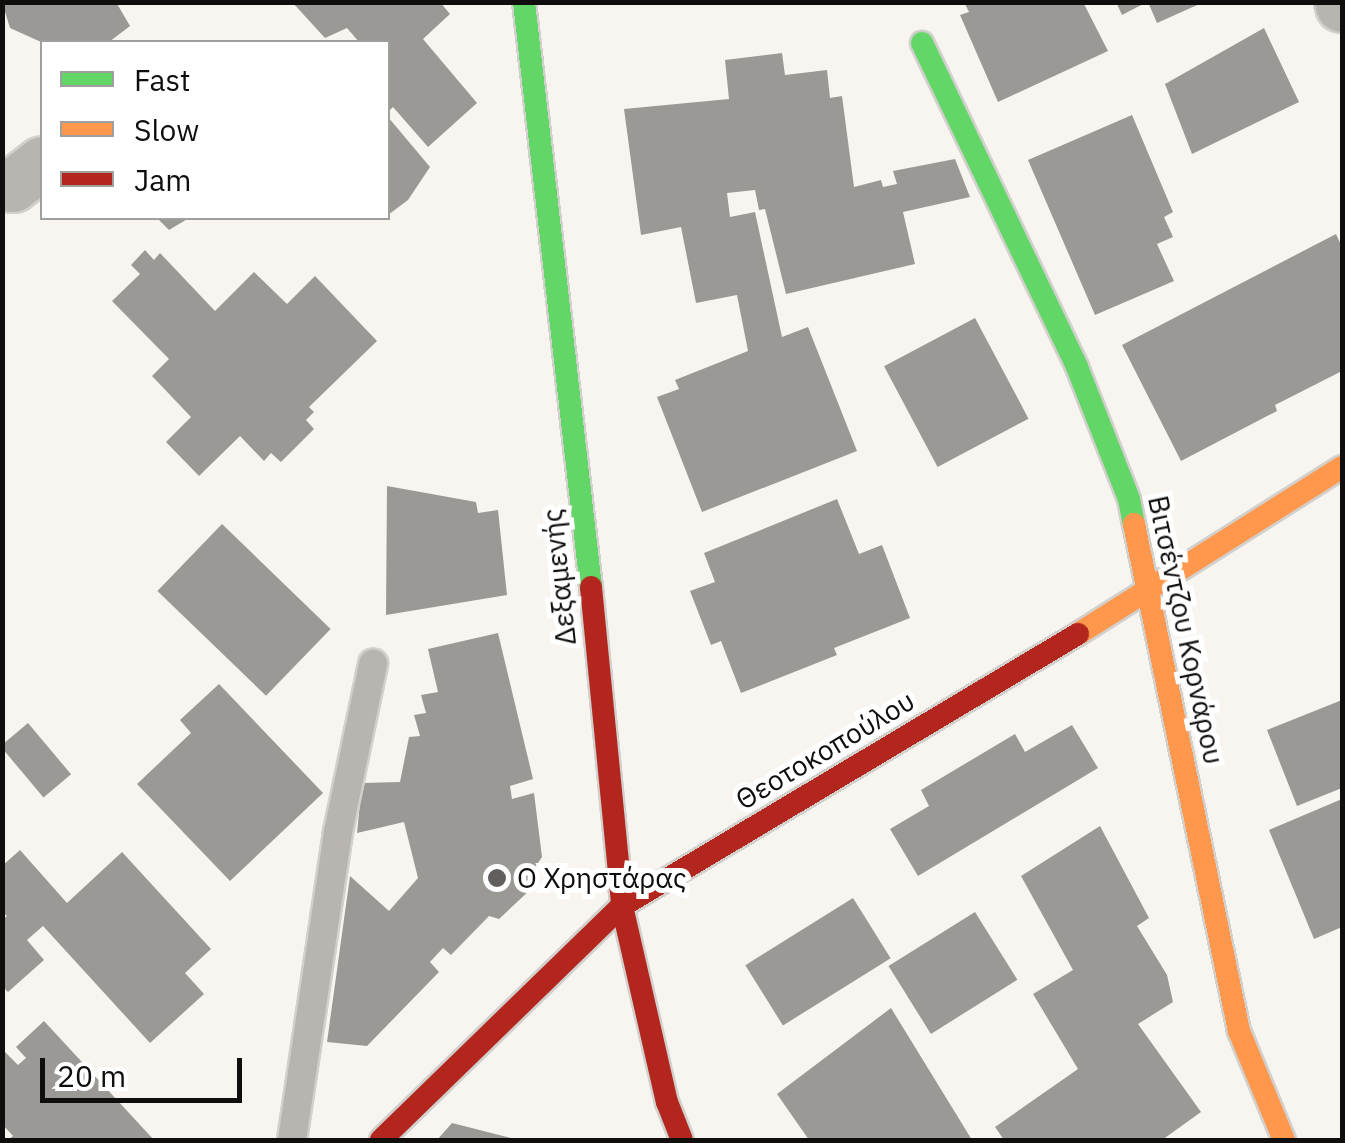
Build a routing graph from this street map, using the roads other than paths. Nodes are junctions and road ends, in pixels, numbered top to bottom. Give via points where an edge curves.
1 (524, 2) edge
2 (922, 43) dead end
3 (40, 165) edge
4 (2, 184) edge
5 (1342, 466) edge
6 (1146, 594) junction
7 (373, 664) dead end
8 (622, 906) junction
9 (292, 1140) edge
10 (382, 1140) edge
11 (682, 1140) edge
12 (1284, 1140) edge

1 - 8 street, Δεξαμενής
2 - 6 street, Βιτσέντζου Κορνάρου via 1084,384 1130,500
3 - 4 street via 13,186
5 - 6 street, Θεοτοκοπούλου
6 - 8 street, Θεοτοκοπούλου
6 - 12 street, Βιτσέντζου Κορνάρου via 1239,1031
7 - 9 lane via 338,832
8 - 10 street, Θεοτοκοπούλου
8 - 11 street, Δεξαμενής via 667,1102

